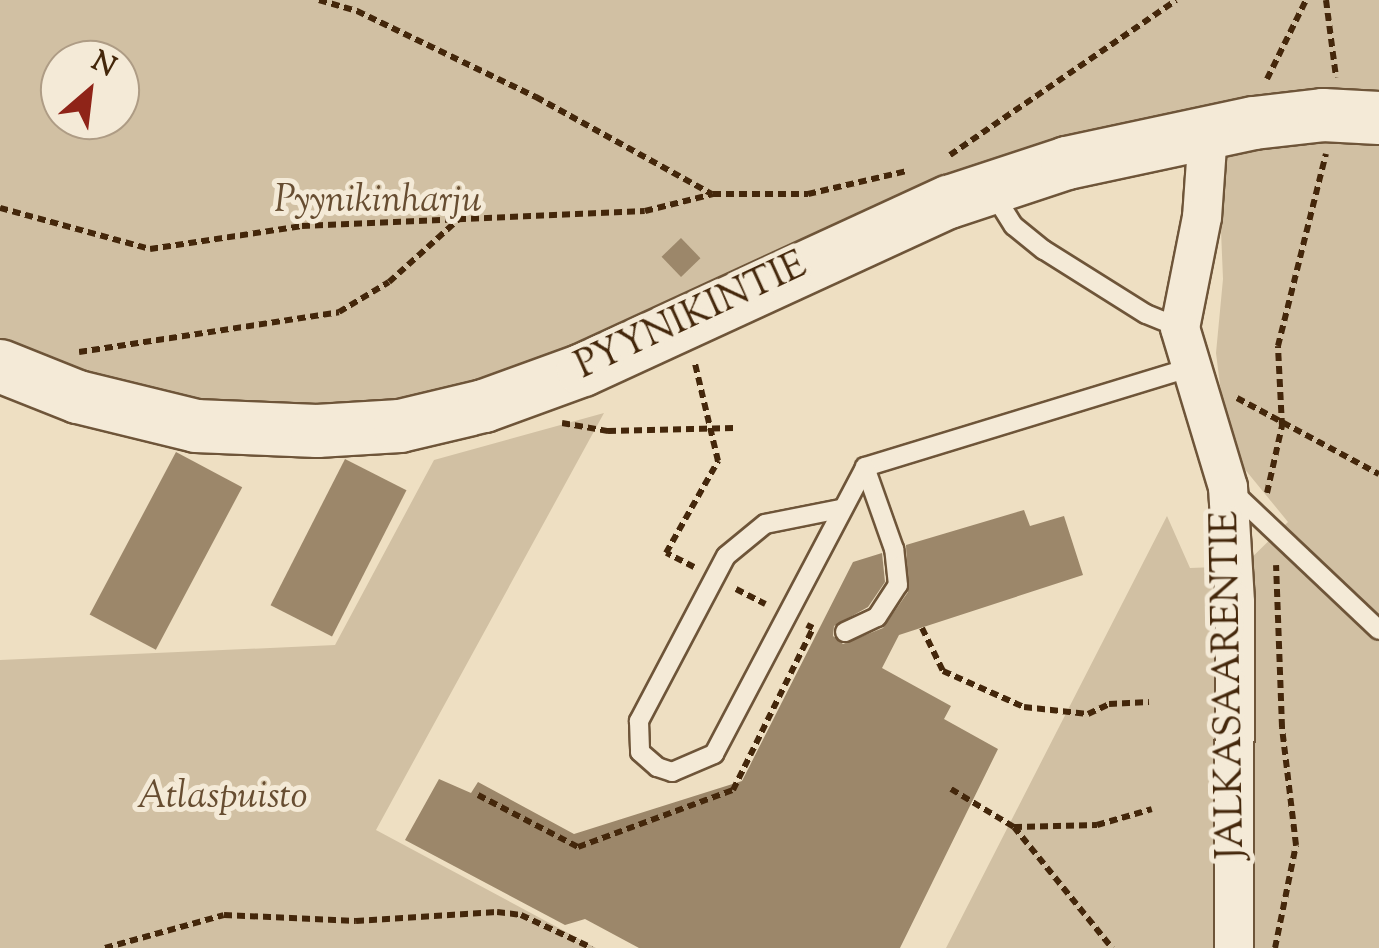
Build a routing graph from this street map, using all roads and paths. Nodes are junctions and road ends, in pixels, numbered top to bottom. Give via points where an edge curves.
1 (319, 0) edge
2 (1176, 0) edge
3 (1306, 0) edge
4 (1326, 0) edge
5 (1356, 117) edge
6 (1231, 128) junction
7 (959, 185) junction
8 (713, 194) junction
9 (0, 208) edge
10 (460, 219) junction
11 (1180, 328) junction
12 (692, 353) dead end
13 (71, 356) dead end
14 (0, 366) edge
15 (1189, 368) junction
16 (553, 422) dead end
17 (1282, 426) junction
18 (734, 428) dead end
19 (716, 433) junction
20 (865, 468) junction
21 (1379, 474) edge
22 (1228, 487) junction
23 (840, 509) junction
24 (1275, 529) junction
25 (714, 578) junction
26 (786, 614) junction
27 (813, 628) dead end
28 (922, 628) dead end
29 (1379, 630) edge
30 (845, 632) dead end
31 (1149, 702) dead end
32 (951, 788) dead end
33 (1152, 809) dead end
34 (1014, 826) junction
35 (105, 948) edge
36 (592, 948) edge
37 (1112, 948) edge
38 (1234, 948) edge
39 (1275, 948) edge

1 - 8 path via 357,11 536,97
2 - 7 path
3 - 6 path
4 - 5 path
5 - 6 street, PYYNIKINTIE
5 - 17 path via 1278,346
6 - 7 street, PYYNIKINTIE
6 - 11 street, JALKASAARENTIE via 1202,217
7 - 8 path
7 - 11 lane via 1044,250
7 - 14 street, PYYNIKINTIE via 583,370 484,406 400,426 317,432 196,426 78,397
8 - 10 path via 645,211
9 - 10 path via 150,249 302,226
10 - 13 path via 389,282 338,312
11 - 15 street, JALKASAARENTIE
12 - 19 path
15 - 17 path
15 - 20 lane
15 - 22 street, JALKASAARENTIE
16 - 19 path via 608,431 667,425
17 - 21 path
17 - 24 path via 1266,495
18 - 19 path
19 - 25 path via 718,461 666,554
20 - 23 lane
20 - 30 lane via 894,549 898,585 877,617
22 - 24 lane
22 - 38 street, JALKASAARENTIE via 1235,603
23 - 25 lane via 765,524 740,542
23 - 26 lane
24 - 29 lane
24 - 39 path via 1282,727 1296,844
25 - 26 path
25 - 26 lane via 638,721 640,752 656,766 672,772 714,754
26 - 27 path
28 - 31 path via 942,671 1024,707 1088,714 1109,704
32 - 34 path
33 - 34 path via 1097,825
34 - 37 path
35 - 36 path via 224,915 356,921 497,912 521,915

